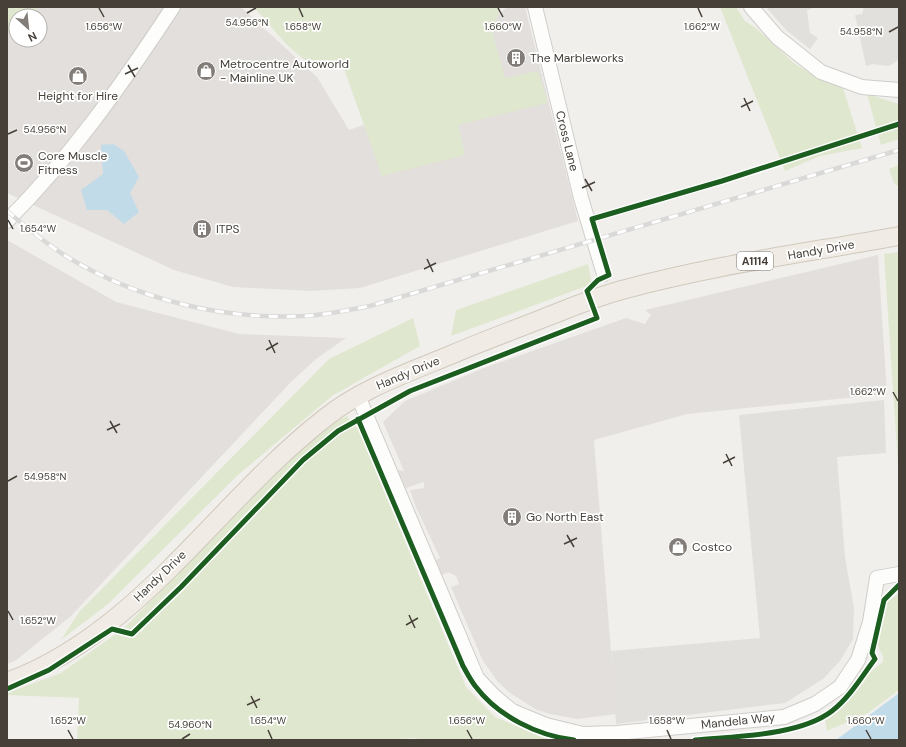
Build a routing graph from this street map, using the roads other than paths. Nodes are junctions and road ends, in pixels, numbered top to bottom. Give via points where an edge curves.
1 (173, 7) edge
2 (536, 7) edge
3 (751, 7) edge
4 (899, 80) edge
5 (899, 89) edge
6 (7, 222) edge
7 (899, 236) edge
8 (604, 274) dead end
9 (358, 396) junction
10 (899, 574) edge
11 (7, 682) edge

1 - 6 street via 124,82 77,143
2 - 8 street, Cross Lane via 538,25 580,190
3 - 5 street via 777,37 821,72 862,87
4 - 5 street
7 - 9 main road, Handy Drive / A1114 via 705,270 611,293 459,351
9 - 10 street, Mandela Way via 477,678 512,711 546,726 583,734 618,733 784,717 815,704 840,687 858,660 870,622 877,578
9 - 11 main road, Handy Drive / A1114 via 327,416 292,446 120,614 72,649

